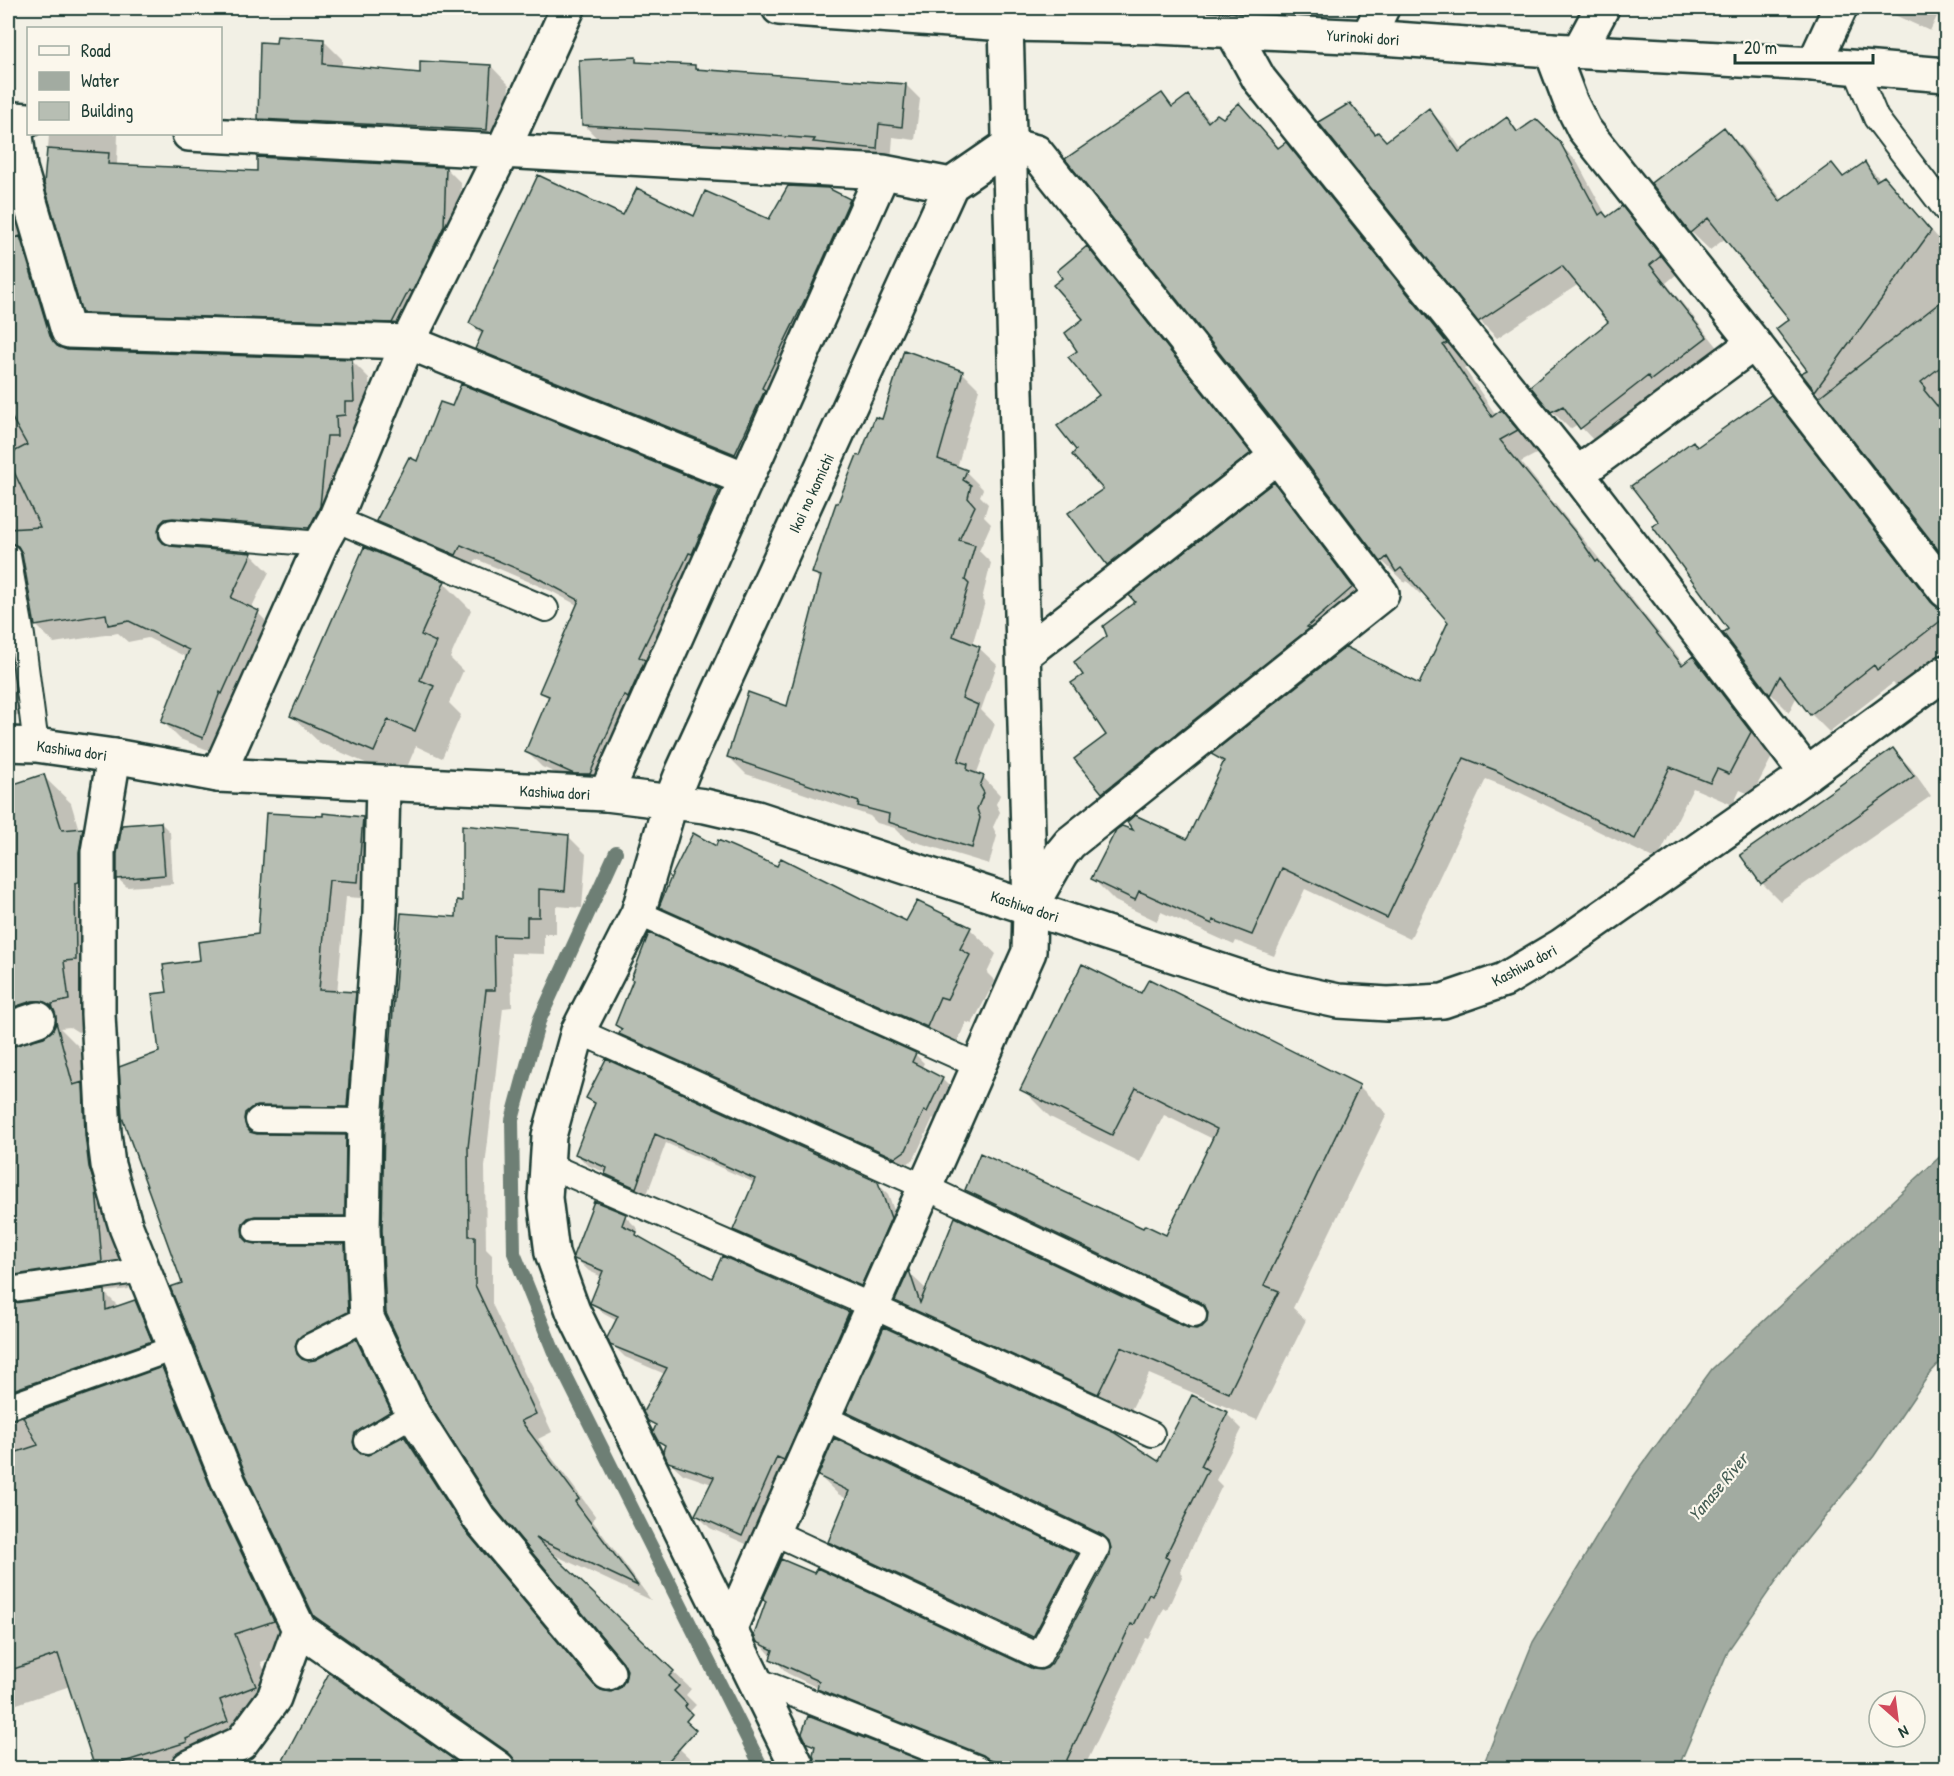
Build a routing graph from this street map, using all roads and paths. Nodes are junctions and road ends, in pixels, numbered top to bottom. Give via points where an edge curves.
1 (568, 8) edge
2 (779, 8) edge
3 (1382, 8) edge
4 (1602, 8) edge
5 (1840, 8) edge
6 (1009, 13) edge
7 (1160, 17) edge
8 (1232, 30) junction
9 (1368, 38) junction
10 (1565, 51) junction
11 (1814, 64) junction
12 (1855, 67) junction
13 (1947, 75) edge
14 (27, 120) edge
15 (202, 135) edge
16 (1009, 145) junction
17 (503, 150) junction
18 (883, 172) junction
19 (951, 185) junction
20 (1947, 210) edge
21 (408, 342) junction
22 (1754, 343) junction
23 (1277, 456) junction
24 (1577, 474) junction
25 (746, 479) junction
26 (328, 531) junction
27 (172, 532) dead end
28 (8, 556) edge
29 (1947, 591) edge
30 (546, 609) dead end
31 (1024, 654) junction
32 (1947, 672) edge
33 (22, 744) edge
34 (114, 756) junction
35 (1807, 774) junction
36 (218, 775) junction
37 (384, 784) junction
38 (606, 795) junction
39 (671, 801) junction
40 (1030, 908) junction
41 (638, 914) junction
42 (38, 1019) dead end
43 (8, 1029) edge
44 (578, 1031) junction
45 (979, 1066) junction
46 (258, 1120) dead end
47 (365, 1121) junction
48 (548, 1165) junction
49 (925, 1187) junction
50 (256, 1230) dead end
51 (363, 1230) junction
52 (144, 1270) junction
53 (8, 1290) edge
54 (872, 1306) junction
55 (1194, 1315) dead end
56 (367, 1318) junction
57 (309, 1347) dead end
58 (174, 1348) junction
59 (8, 1407) edge
60 (413, 1414) junction
61 (824, 1417) junction
62 (1152, 1434) dead end
63 (366, 1441) dead end
64 (773, 1532) junction
65 (299, 1629) junction
66 (729, 1630) junction
67 (608, 1673) dead end
68 (754, 1679) junction
69 (188, 1768) edge
70 (498, 1768) edge
71 (798, 1768) edge
72 (978, 1768) edge

1 - 17 street
2 - 6 street, Yurinoki dori
3 - 9 street
4 - 10 street
5 - 11 street
6 - 7 street, Yurinoki dori
6 - 16 street
7 - 8 street, Yurinoki dori
8 - 9 street, Yurinoki dori
8 - 24 street via 1259,79
9 - 10 street, Yurinoki dori
10 - 11 street, Yurinoki dori
10 - 22 street via 1571,103 1584,129
11 - 12 street, Yurinoki dori
12 - 13 street, Yurinoki dori
12 - 20 lane via 1876,118
14 - 21 street via 14,119 20,168 68,331
15 - 17 street
16 - 19 street
16 - 23 street via 1036,152
16 - 31 street
17 - 18 street
17 - 21 street
18 - 19 street
18 - 25 street
19 - 39 street, Ikoi no komichi
21 - 25 street
21 - 26 street
22 - 24 street
22 - 29 street
23 - 31 street
23 - 40 street via 1382,594 1070,843
24 - 35 street
25 - 38 street
26 - 27 lane
26 - 30 lane
26 - 36 street
28 - 33 lane via 22,636
31 - 40 street
32 - 35 street, Kashiwa dori
33 - 34 street, Kashiwa dori
34 - 36 street, Kashiwa dori
34 - 52 street via 98,852 98,1014 104,1133 108,1165 126,1227
35 - 40 street, Kashiwa dori via 1561,946 1504,980 1443,1001 1338,1001 1264,985
36 - 37 street, Kashiwa dori
37 - 38 street, Kashiwa dori
37 - 47 street via 380,914
38 - 39 street, Kashiwa dori
39 - 40 street, Kashiwa dori via 757,818
39 - 41 street, Ikoi no komichi
40 - 45 street via 1029,952
41 - 44 street, Ikoi no komichi
41 - 45 lane
42 - 43 street
44 - 48 street, Ikoi no komichi via 549,1136
44 - 49 lane
45 - 49 street
46 - 47 lane
47 - 51 street
48 - 54 lane
48 - 66 street, Ikoi no komichi via 545,1198 552,1253 573,1311
49 - 54 street
49 - 55 lane
50 - 51 lane
51 - 56 street
52 - 53 lane
52 - 58 street
54 - 61 street
54 - 62 lane
56 - 57 lane
56 - 60 street
58 - 59 lane
58 - 65 street via 229,1483
60 - 63 lane
60 - 67 street via 479,1518
61 - 64 street
61 - 64 lane via 1097,1548 1039,1656
64 - 66 street
65 - 69 street via 274,1698 242,1743
65 - 70 street
66 - 68 street, Ikoi no komichi
68 - 71 street, Ikoi no komichi
68 - 72 lane

